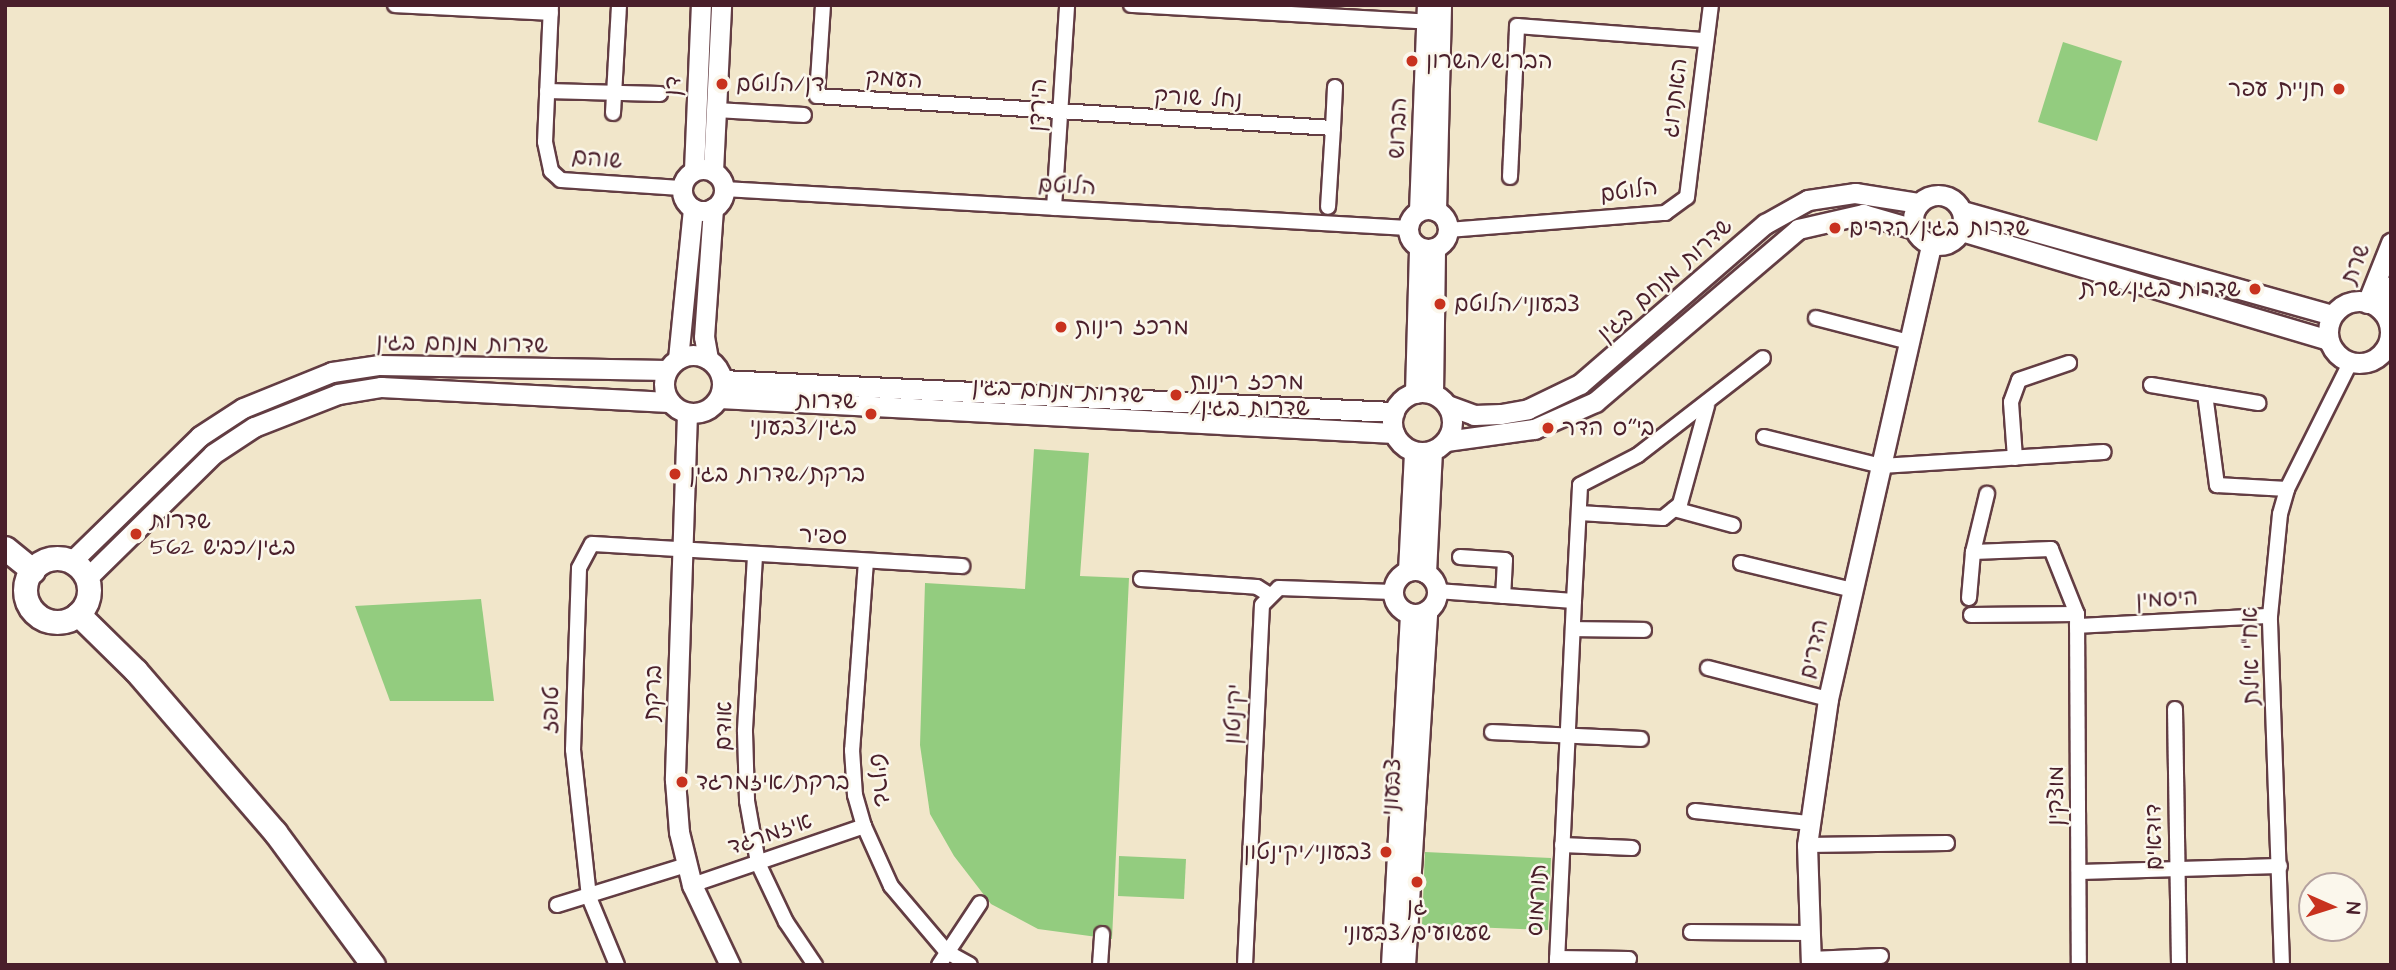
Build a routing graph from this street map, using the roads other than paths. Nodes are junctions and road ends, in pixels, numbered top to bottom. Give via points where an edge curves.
1 (395, 5) edge
2 (619, 5) edge
3 (702, 5) edge
4 (721, 5) edge
5 (823, 5) edge
6 (1066, 5) edge
7 (1131, 5) edge
8 (1711, 5) edge
9 (1187, 7) edge
10 (551, 9) edge
11 (1309, 10) edge
12 (1434, 14) edge
13 (1705, 40) junction
14 (1335, 87) dead end
15 (547, 91) junction
16 (614, 93) junction
17 (660, 94) dead end
18 (716, 110) junction
19 (613, 113) dead end
20 (1060, 113) junction
21 (804, 115) dead end
22 (1333, 128) junction
23 (704, 170) junction
24 (1510, 177) dead end
25 (681, 188) junction
26 (724, 190) junction
27 (1687, 197) joint
28 (1919, 203) junction
29 (1328, 207) dead end
30 (1054, 208) junction
31 (703, 209) junction
32 (1428, 211) junction
33 (1962, 211) junction
34 (1408, 228) junction
35 (1914, 229) junction
36 (1448, 230) junction
37 (1961, 231) junction
38 (2391, 243) edge
39 (1931, 245) junction
40 (1427, 248) junction
41 (2391, 286) edge
42 (2332, 314) junction
43 (2382, 317) edge
44 (1816, 318) dead end
45 (2328, 340) junction
46 (1909, 342) junction
47 (2387, 353) edge
48 (1763, 358) dead end
49 (708, 359) junction
50 (2069, 363) dead end
51 (2350, 363) junction
52 (673, 364) junction
53 (2151, 386) dead end
54 (721, 389) junction
55 (2205, 394) junction
56 (1432, 397) junction
57 (669, 402) junction
58 (2258, 403) dead end
59 (1707, 406) junction
60 (1394, 412) junction
61 (687, 413) junction
62 (1394, 433) junction
63 (1764, 437) dead end
64 (1431, 448) junction
65 (2104, 452) dead end
66 (2015, 458) junction
67 (1881, 466) junction
68 (2287, 489) junction
69 (1987, 494) dead end
70 (1674, 509) junction
71 (1579, 513) junction
72 (1733, 525) dead end
73 (5, 548) edge
74 (681, 552) junction
75 (1973, 552) junction
76 (755, 556) junction
77 (1460, 556) dead end
78 (866, 561) junction
79 (1741, 563) dead end
80 (962, 566) dead end
81 (78, 570) junction
82 (33, 571) junction
83 (1417, 572) junction
84 (1141, 579) dead end
85 (1853, 590) junction
86 (1437, 591) junction
87 (1393, 592) junction
88 (1268, 594) junction
89 (1503, 596) junction
90 (1969, 598) dead end
91 (1574, 601) junction
92 (1418, 613) junction
93 (78, 614) junction
94 (1971, 615) dead end
95 (2270, 617) junction
96 (2077, 620) junction
97 (1573, 629) junction
98 (1644, 631) dead end
99 (1708, 668) dead end
100 (1828, 699) junction
101 (2175, 709) dead end
102 (1492, 732) dead end
103 (1568, 738) junction
104 (1642, 739) dead end
105 (1695, 811) dead end
106 (1810, 823) junction
107 (864, 826) junction
108 (1947, 843) dead end
109 (1562, 845) junction
110 (1807, 845) junction
111 (1632, 848) dead end
112 (758, 863) junction
113 (686, 866) junction
114 (2280, 866) junction
115 (2177, 870) junction
116 (2079, 872) junction
117 (692, 885) junction
118 (589, 897) junction
119 (980, 902) dead end
120 (557, 905) dead end
121 (1691, 932) dead end
122 (1810, 933) junction
123 (1102, 934) dead end
124 (1881, 956) dead end
125 (943, 959) edge
126 (1629, 959) dead end
127 (1557, 961) edge
128 (1811, 962) edge
129 (373, 965) edge
130 (617, 965) edge
131 (730, 965) edge
132 (815, 965) edge
133 (970, 965) edge
134 (1100, 965) edge
135 (1245, 965) edge
136 (1391, 965) edge
137 (1405, 965) edge
138 (2080, 965) edge
139 (2179, 965) edge
140 (2282, 965) edge

1 - 10 street
2 - 16 street, שוהם
3 - 23 street, דן
4 - 18 street, דן
5 - 20 street, העמק via 817,96
6 - 20 street, הירדן
7 - 9 street
8 - 13 street, האתרוג
9 - 11 street
10 - 15 street, שוהם
11 - 12 street
12 - 32 street, הברוש
13 - 24 street via 1517,26
13 - 27 street, האתרוג
14 - 22 street
15 - 16 street
15 - 25 street, שוהם via 545,157 561,180
16 - 17 street
16 - 19 street, שוהם
18 - 21 street, דן
18 - 23 street, דן
20 - 22 street, נחל שורק
20 - 30 street, הירדן
22 - 29 street
23 - 25 street via 684,178
23 - 26 street
25 - 31 street via 683,199
26 - 30 street, הלוטם
26 - 31 street
27 - 36 street, הלוטם via 1665,213
28 - 33 street via 1930,196 1946,196
28 - 35 street
28 - 56 street, שדרות מנחם בגין via 1855,193 1808,200 1765,224 1580,384 1528,408 1475,415
30 - 34 street, הלוטם
31 - 49 street
31 - 52 street
32 - 34 street
32 - 36 street
33 - 37 street
33 - 42 street
34 - 40 street via 1409,238
35 - 39 street
35 - 64 street, שדרות מנחם בגין via 1863,214 1798,229 1595,402 1534,429
36 - 40 street
37 - 39 street via 1948,244
37 - 45 street
38 - 43 street, שרת
39 - 46 street, הדרים
40 - 56 street
41 - 43 street, שרת
42 - 43 street via 2349,302
42 - 45 street
43 - 47 street
44 - 46 street
45 - 51 street via 2340,358
46 - 67 street, הדרים
47 - 51 street via 2372,361
48 - 59 street, תורמוס
49 - 52 street via 693,355
49 - 54 street
50 - 66 street via 2019,380 2011,401
51 - 68 street, אח"י אילת
52 - 57 street via 664,386
52 - 81 street, שדרות מנחם בגין via 379,365 332,372 243,408 200,436
53 - 55 street
54 - 60 street, שדרות מנחם בגין
54 - 61 street via 706,411
54 - 62 street, שדרות מנחם בגין
55 - 58 street
55 - 68 street via 2217,485
56 - 60 street
56 - 64 street via 1452,423
57 - 61 street
57 - 81 street, שדרות מנחם בגין via 381,387 338,394 254,427 214,454
59 - 70 street via 1680,504
59 - 71 street, תורמוס via 1637,455 1580,485
60 - 62 street
61 - 74 street, ברקת
62 - 64 street
63 - 67 street
64 - 83 street
65 - 66 street
66 - 67 street
67 - 85 street, הדרים
68 - 95 street, אח"י אילת via 2280,514
69 - 75 street
70 - 71 street via 1663,517
70 - 72 street
71 - 91 street, תורמוס
73 - 82 main road
74 - 76 street, ספיר
74 - 113 street, ברקת via 675,780
74 - 118 street, טופז via 592,544 579,568 573,750
75 - 90 street
75 - 96 street via 2051,549
76 - 78 street, ספיר
76 - 112 street, אודם via 745,732 747,801
77 - 89 street via 1505,559
78 - 80 street, ספיר
78 - 107 street, גרניט via 852,750 855,795
79 - 85 street
81 - 82 main road via 47,559
81 - 93 main road via 88,597
82 - 93 main road via 25,587 32,610 52,622
83 - 86 street
83 - 87 street via 1397,579
84 - 88 street via 1257,587
85 - 100 street, הדרים
86 - 89 street
86 - 92 street
87 - 88 street via 1279,588
87 - 92 street via 1397,606
88 - 135 street, יקינטון via 1262,605
89 - 91 street
91 - 97 street, תורמוס
92 - 136 street, צבעוני
92 - 137 street, צבעוני
93 - 129 main road via 136,671 275,832
94 - 96 street, היסמין
95 - 96 street, היסמין
95 - 114 street, אח"י אילת
96 - 116 street, מוצקין
97 - 98 street
97 - 103 street, תורמוס
99 - 100 street
100 - 106 street, הדרים
101 - 115 street, דודאים
102 - 103 street
103 - 104 street
103 - 109 street, תורמוס
105 - 106 street
106 - 110 street, הדרים
107 - 112 street, איזמרגד
107 - 125 street, גרניט via 891,886
108 - 110 street
109 - 111 street, תורמוס
109 - 127 street, תורמוס
110 - 122 street, הדרים
112 - 117 street, איזמרגד
112 - 132 street, אודם via 786,922
113 - 117 street, ברקת
113 - 118 street
114 - 115 street
114 - 140 street, אח"י אילת
115 - 116 street
115 - 139 street, דודאים
116 - 138 street, מוצקין
117 - 131 street, ברקת
118 - 120 street
118 - 130 street, טופז
119 - 125 street
121 - 122 street
122 - 128 street, הדרים
123 - 134 street
124 - 128 street, הדרים
125 - 133 street, גרניט
126 - 127 street, תורמוס

